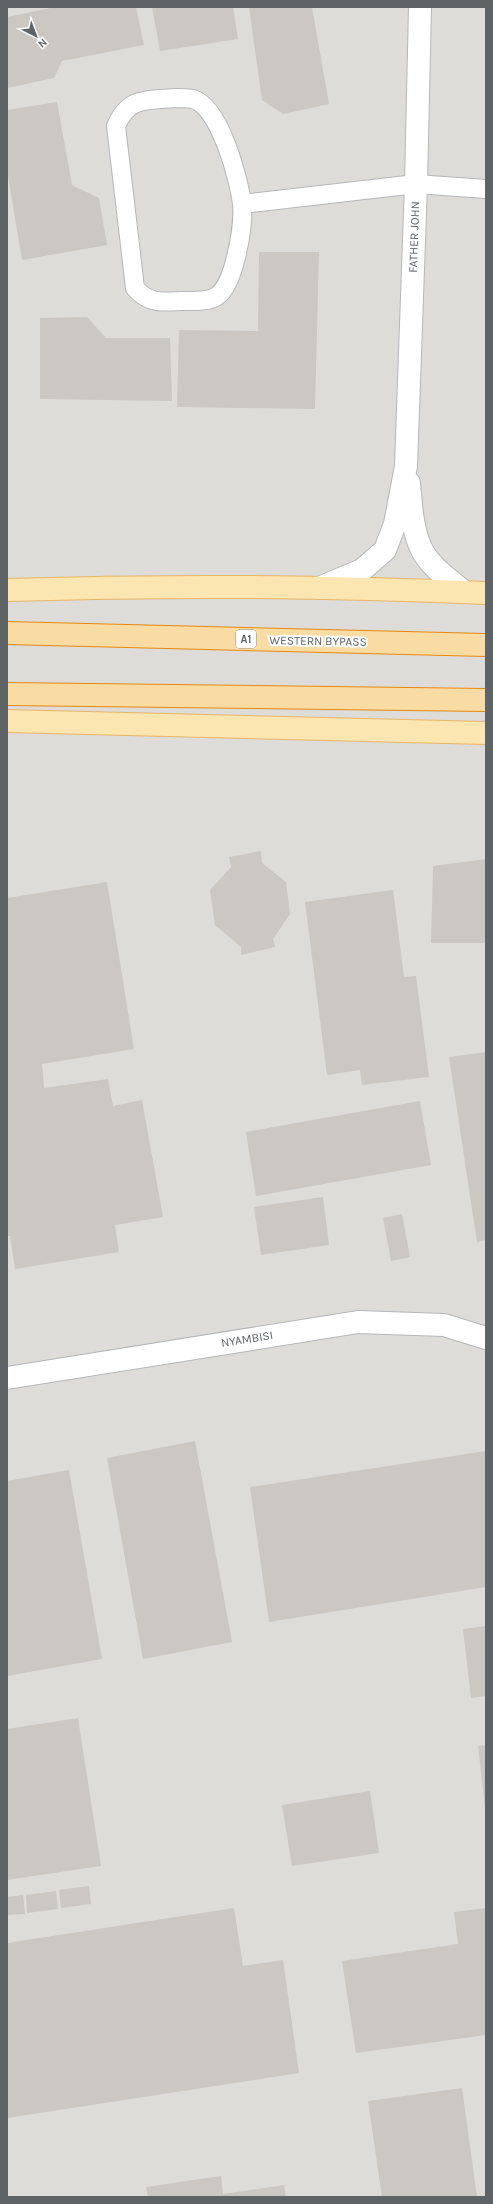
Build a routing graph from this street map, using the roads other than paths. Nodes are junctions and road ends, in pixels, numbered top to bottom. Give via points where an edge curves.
1 (420, 7) edge
2 (416, 184) junction
3 (486, 189) edge
4 (242, 204) junction
5 (406, 466) junction
6 (319, 588) junction
7 (7, 590) edge
8 (464, 592) junction
9 (486, 594) edge
10 (7, 633) edge
11 (486, 646) edge
12 (7, 694) edge
13 (486, 700) edge
14 (7, 721) edge
15 (486, 733) edge
16 (486, 1338) edge
17 (7, 1378) edge

1 - 2 street, FATHER JOHN
2 - 3 lane
2 - 4 lane
2 - 5 street, FATHER JOHN
4 - 4 lane via 232,162 217,123 203,105 194,99 175,98 134,102 122,112 116,126 135,288 143,297 159,302 217,297 225,287 239,244
5 - 6 street, FATHER JOHN via 395,524 385,550 362,570
5 - 8 street, FATHER JOHN via 413,518 421,547 433,566
6 - 7 main road via 108,587
6 - 8 main road
8 - 9 main road
10 - 11 highway, WESTERN BYPASS / A1
12 - 13 highway
14 - 15 main road
16 - 17 street, NYAMBISI via 444,1325 358,1322

